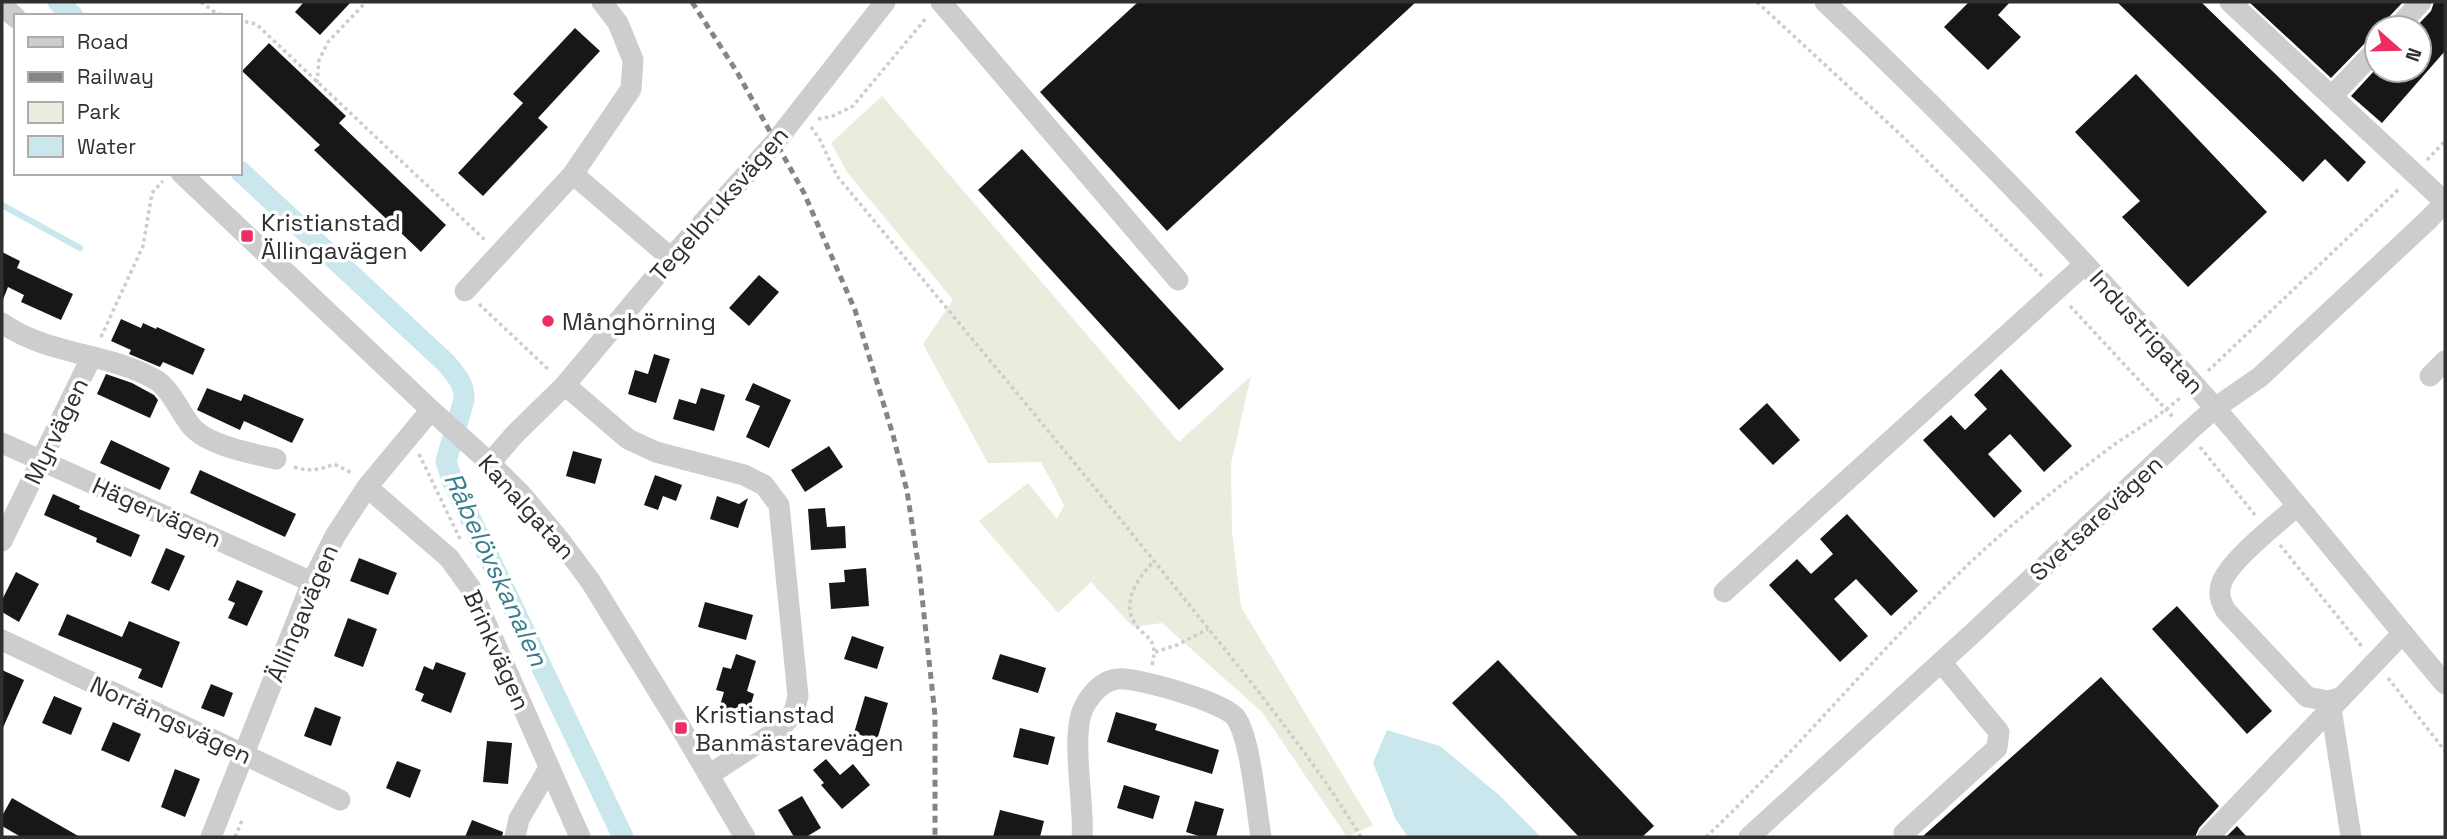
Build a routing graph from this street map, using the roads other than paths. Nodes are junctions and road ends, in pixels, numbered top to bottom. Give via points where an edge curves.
1 (602, 2) edge
2 (885, 2) edge
3 (1825, 2) edge
4 (2230, 2) edge
5 (936, 7) edge
6 (2363, 64) edge
7 (2332, 96) junction
8 (573, 174) junction
9 (173, 176) edge
10 (2445, 202) edge
11 (671, 258) junction
12 (2085, 264) junction
13 (1178, 279) dead end
14 (465, 291) road end
15 (2, 323) edge
16 (91, 358) junction
17 (560, 380) junction
18 (2215, 408) junction
19 (439, 417) junction
20 (2, 443) edge
21 (276, 459) road end
22 (41, 461) junction
23 (491, 463) junction
24 (367, 487) junction
25 (2297, 506) junction
26 (2, 541) edge
27 (312, 582) junction
28 (1724, 592) dead end
29 (2403, 634) junction
30 (2, 640) edge
31 (1941, 662) junction
32 (2445, 684) edge
33 (2336, 703) junction
34 (244, 754) junction
35 (549, 768) junction
36 (709, 775) junction
37 (340, 800) dead end
38 (1904, 833) dead end
39 (211, 837) edge
40 (514, 837) edge
41 (580, 837) edge
42 (745, 837) edge
43 (1082, 837) edge
44 (1261, 837) edge
45 (1749, 837) edge
46 (2207, 837) edge
47 (2351, 837) edge

1 - 8 street via 618,23 633,60 631,89
2 - 11 street, Tegelbruksvägen via 776,141
3 - 12 street, Industrigatan
4 - 7 street
5 - 13 street
6 - 7 street
7 - 10 street
8 - 11 street
8 - 14 street
9 - 19 street, Kanalgatan
10 - 18 street, Svetsarevägen via 2260,377
11 - 17 street, Tegelbruksvägen
12 - 18 street, Industrigatan
12 - 28 street
15 - 16 street
16 - 21 street via 120,363 159,382 193,428 211,439
16 - 22 street, Myrvägen
17 - 23 street, Tegelbruksvägen
17 - 36 street via 628,439 656,452 744,475 764,485 779,505 798,696 794,712 781,728
18 - 25 street, Industrigatan
18 - 31 street, Svetsarevägen
19 - 23 street, Kanalgatan
19 - 24 street, Ällingavägen
20 - 22 street, Hägervägen
22 - 26 street, Myrvägen
22 - 27 street, Hägervägen
23 - 36 street, Kanalgatan via 591,582
24 - 27 street, Ällingavägen
24 - 35 street, Brinkvägen via 449,558 470,587
25 - 29 street, Industrigatan
25 - 33 street via 2223,578 2220,600 2307,697
27 - 34 street, Ällingavägen
29 - 32 street, Industrigatan
29 - 33 street
30 - 34 street, Norrängsvägen
31 - 38 street via 1999,732 2000,741
31 - 45 street, Svetsarevägen
33 - 46 street
33 - 47 street
34 - 37 street, Norrängsvägen
34 - 39 street, Ällingavägen
35 - 40 street via 519,819
35 - 41 street, Brinkvägen
36 - 42 street, Kanalgatan
43 - 44 street via 1078,733 1083,707 1099,686 1118,678 1170,689 1217,704 1235,715 1244,732

